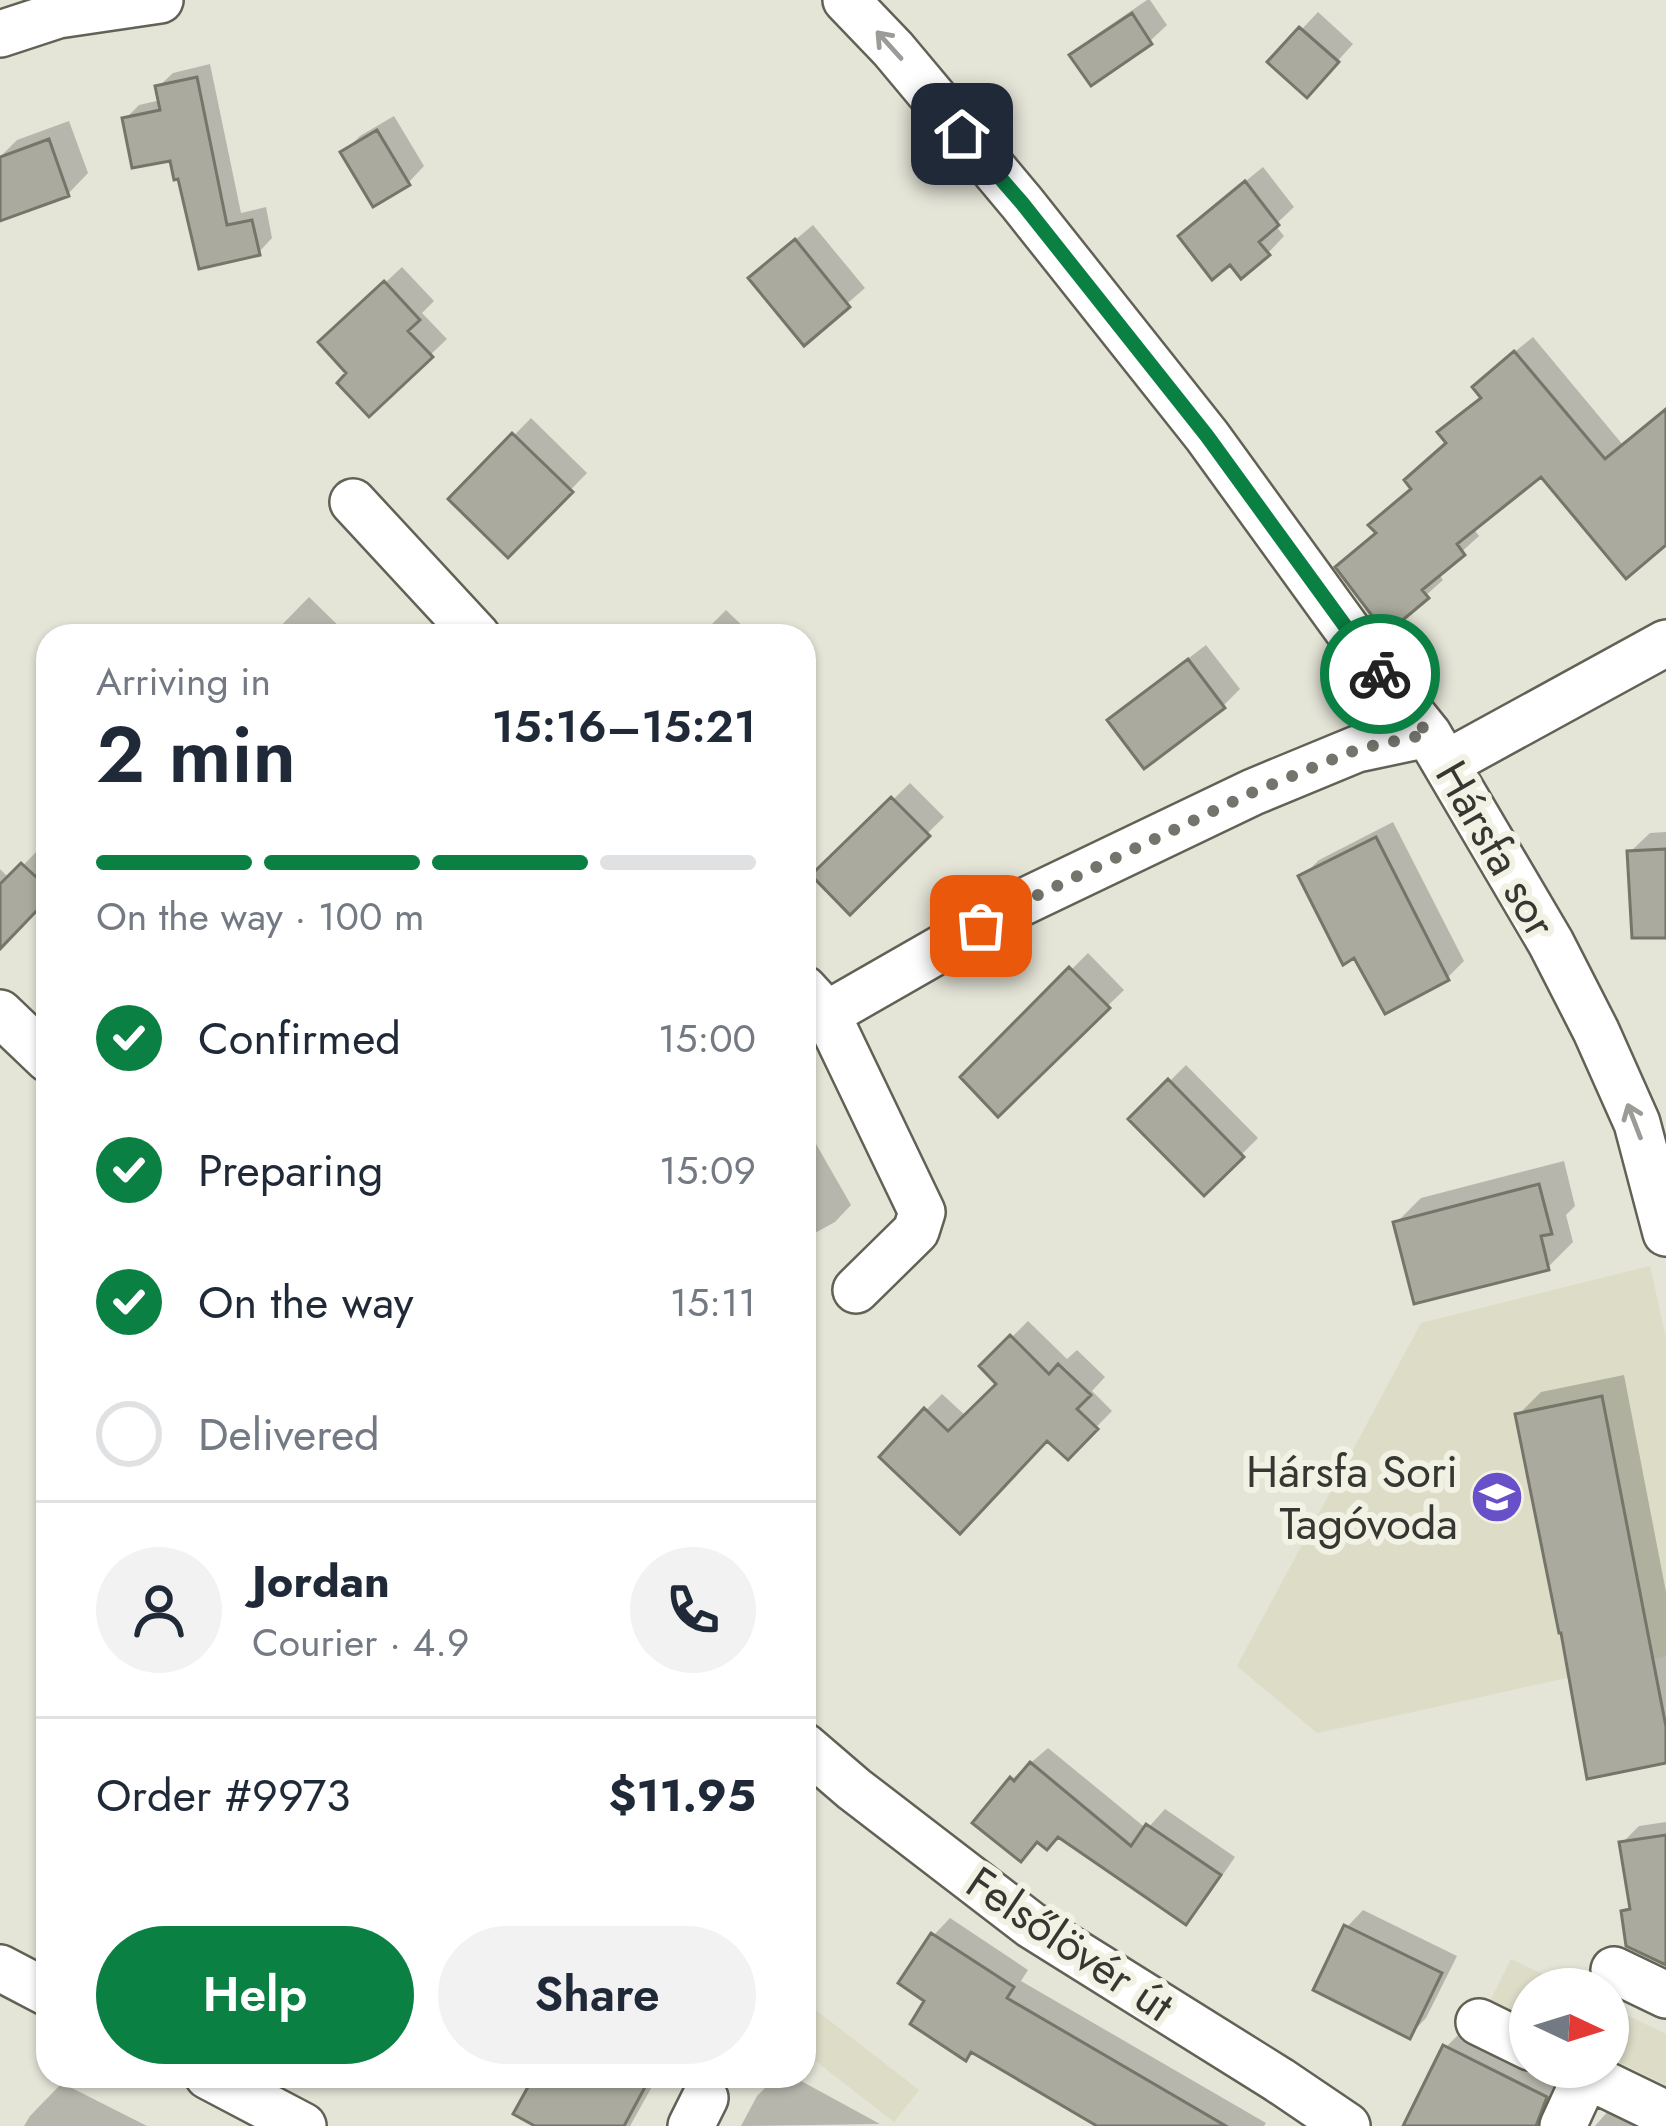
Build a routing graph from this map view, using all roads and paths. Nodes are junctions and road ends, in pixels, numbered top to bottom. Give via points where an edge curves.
1 (160, 0) edge
2 (846, 0) edge
3 (0, 34) edge
4 (352, 502) dead end
5 (466, 624) edge
6 (1666, 644) edge
7 (1437, 748) junction
8 (816, 1007) edge
9 (0, 1013) edge
10 (816, 1016) edge
11 (36, 1048) edge
12 (1666, 1233) edge
13 (856, 1290) dead end
14 (816, 1756) edge
15 (0, 1968) edge
16 (1629, 1977) edge
17 (36, 1987) edge
18 (1666, 1995) edge
19 (1479, 2022) dead end
20 (1509, 2037) edge
21 (231, 2088) edge
22 (1573, 2088) edge
23 (1613, 2088) edge
24 (1666, 2114) edge
25 (303, 2126) edge
26 (1347, 2126) edge
27 (1563, 2126) edge

1 - 3 street via 58,15
7 -> 2 street, Hársfa sor via 1207,436
4 - 5 street
6 - 7 street
7 - 8 street via 1358,749 1253,792
12 -> 7 street, Hársfa sor via 1637,1124 1596,1031
9 - 11 street
10 - 13 street via 922,1212 916,1231
14 - 26 street, Felsőlövér út via 1031,1925
15 - 17 street
16 - 18 street
19 - 20 street
21 - 25 street
22 - 27 street
23 - 24 street

